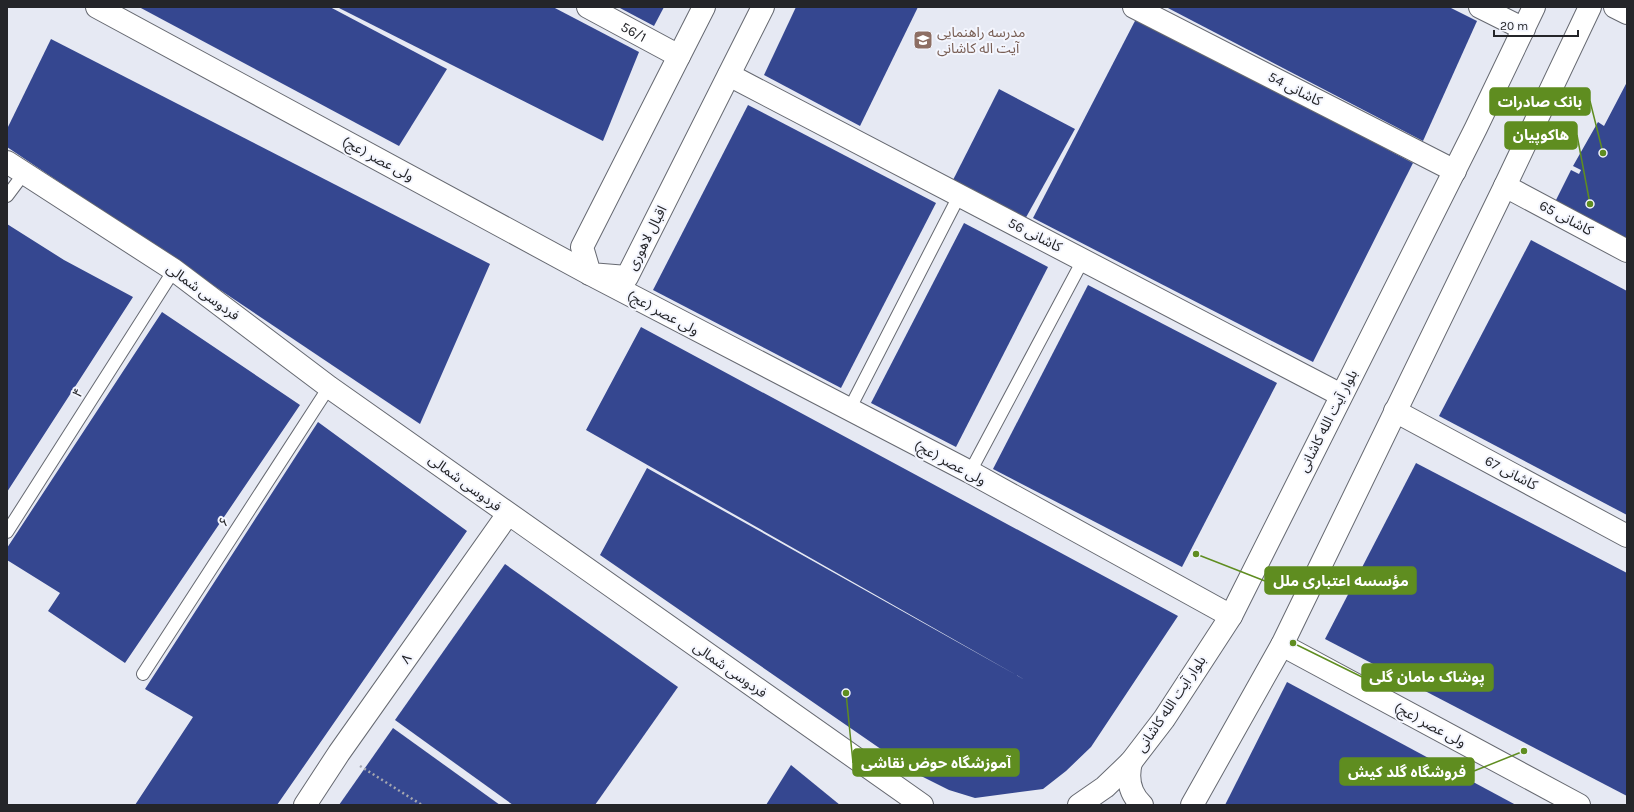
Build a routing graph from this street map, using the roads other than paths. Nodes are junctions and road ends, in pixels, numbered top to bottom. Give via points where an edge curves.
1 (96, 7) edge
2 (588, 7) edge
3 (704, 7) edge
4 (763, 7) edge
5 (1134, 7) edge
6 (1480, 7) edge
7 (1534, 7) edge
8 (1590, 7) edge
9 (1615, 7) edge
10 (1627, 13) edge
11 (1524, 29) junction
12 (680, 56) junction
13 (729, 75) junction
14 (16, 167) edge
15 (1455, 171) junction
16 (1505, 186) junction
17 (7, 196) edge
18 (959, 196) junction
19 (1627, 251) edge
20 (1083, 260) junction
21 (174, 270) junction
22 (590, 274) junction
23 (329, 387) junction
24 (1341, 395) junction
25 (849, 410) junction
26 (1395, 411) junction
27 (970, 472) junction
28 (508, 514) junction
29 (7, 532) edge
30 (1627, 536) edge
31 (1231, 616) junction
32 (1282, 645) junction
33 (143, 674) dead end
34 (1131, 762) junction
35 (1192, 804) edge
36 (305, 805) edge
37 (922, 805) edge
38 (1079, 805) edge
39 (1142, 805) edge
40 (1579, 805) edge

1 - 22 main road, ولی عصر (عج)
2 - 12 main road, 56/1
3 - 12 main road
4 - 13 main road, اقبال لاهوری
5 - 15 main road, کاشانی 54
6 - 11 main road
7 - 11 main road, بلوار آیت الله کاشانی
8 - 16 main road
9 - 10 main road
11 - 15 main road, بلوار آیت الله کاشانی
12 - 22 main road via 582,247
13 - 18 main road, کاشانی 56
13 - 22 main road, اقبال لاهوری via 627,277
14 - 17 lane
14 - 21 main road, فردوسی شمالی
15 - 24 main road, بلوار آیت الله کاشانی
16 - 19 main road, کاشانی 65
16 - 26 main road
18 - 20 main road, کاشانی 56
18 - 25 lane
20 - 24 main road, کاشانی 56
20 - 27 lane
21 - 23 main road, فردوسی شمالی
21 - 29 lane, ۴
22 - 25 main road, ولی عصر (عج)
23 - 28 main road, فردوسی شمالی
23 - 33 lane, ۶
24 - 31 main road, بلوار آیت الله کاشانی
25 - 27 main road, ولی عصر (عج)
26 - 30 main road, کاشانی 67
26 - 32 main road
27 - 31 main road, ولی عصر (عج)
28 - 36 main road, ۸
28 - 37 main road, فردوسی شمالی
31 - 34 main road, بلوار آیت الله کاشانی via 1164,719
32 - 35 main road
32 - 40 main road, ولی عصر (عج)
34 - 38 main road, بلوار آیت الله کاشانی via 1105,787
34 - 39 main road via 1129,784 1133,795

